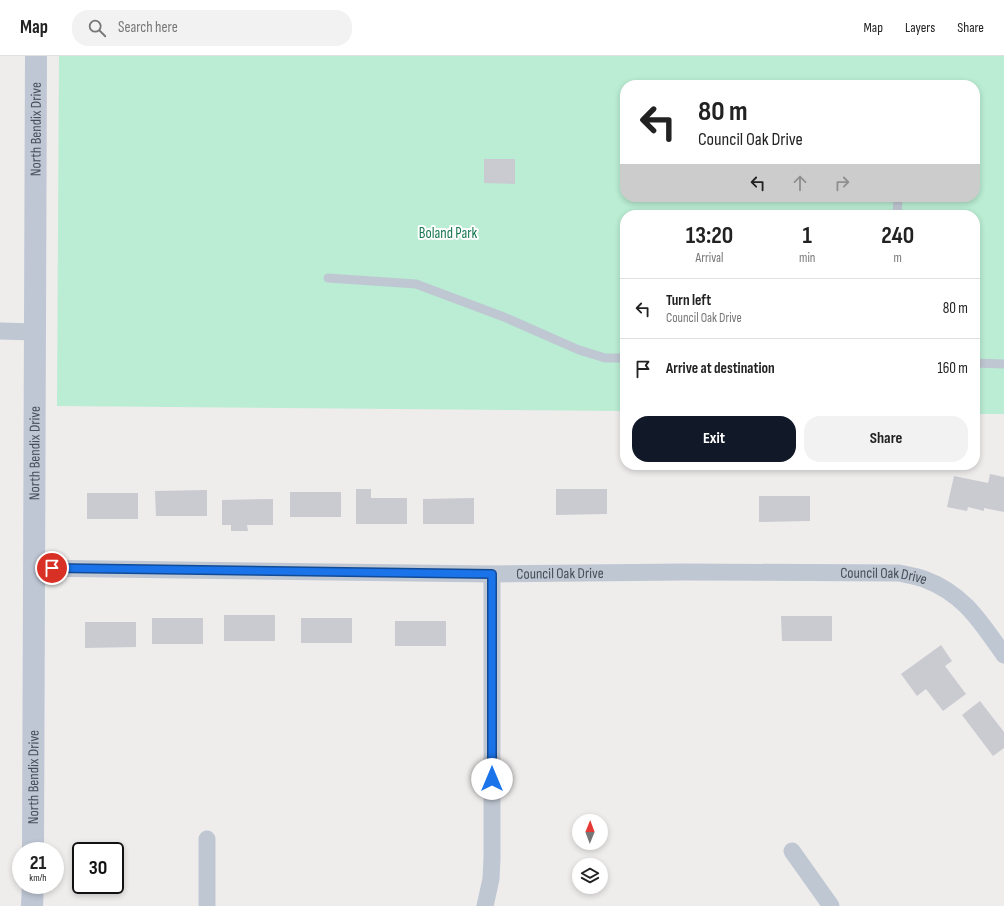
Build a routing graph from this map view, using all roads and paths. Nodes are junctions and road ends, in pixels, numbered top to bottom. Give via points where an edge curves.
1 (36, 56) edge
2 (328, 278) dead end
3 (0, 331) edge
4 (35, 332) junction
5 (620, 358) edge
6 (980, 363) edge
7 (1004, 364) edge
8 (34, 568) junction
9 (492, 574) junction
10 (1004, 654) edge
11 (207, 839) dead end
12 (33, 842) edge
13 (792, 850) dead end
14 (32, 894) edge
15 (32, 906) edge
16 (207, 906) edge
17 (485, 906) edge
18 (831, 906) edge

1 - 4 street, North Bendix Drive
2 - 5 lane via 416,284 504,317 580,350 605,358
3 - 4 street
4 - 8 street, North Bendix Drive
6 - 7 lane
8 - 9 street, Council Oak Drive
8 - 12 street, North Bendix Drive
9 - 10 street, Council Oak Drive via 899,573 922,578 952,593 979,619
9 - 17 street via 492,858 491,879
11 - 16 street
13 - 18 street
14 - 15 street

